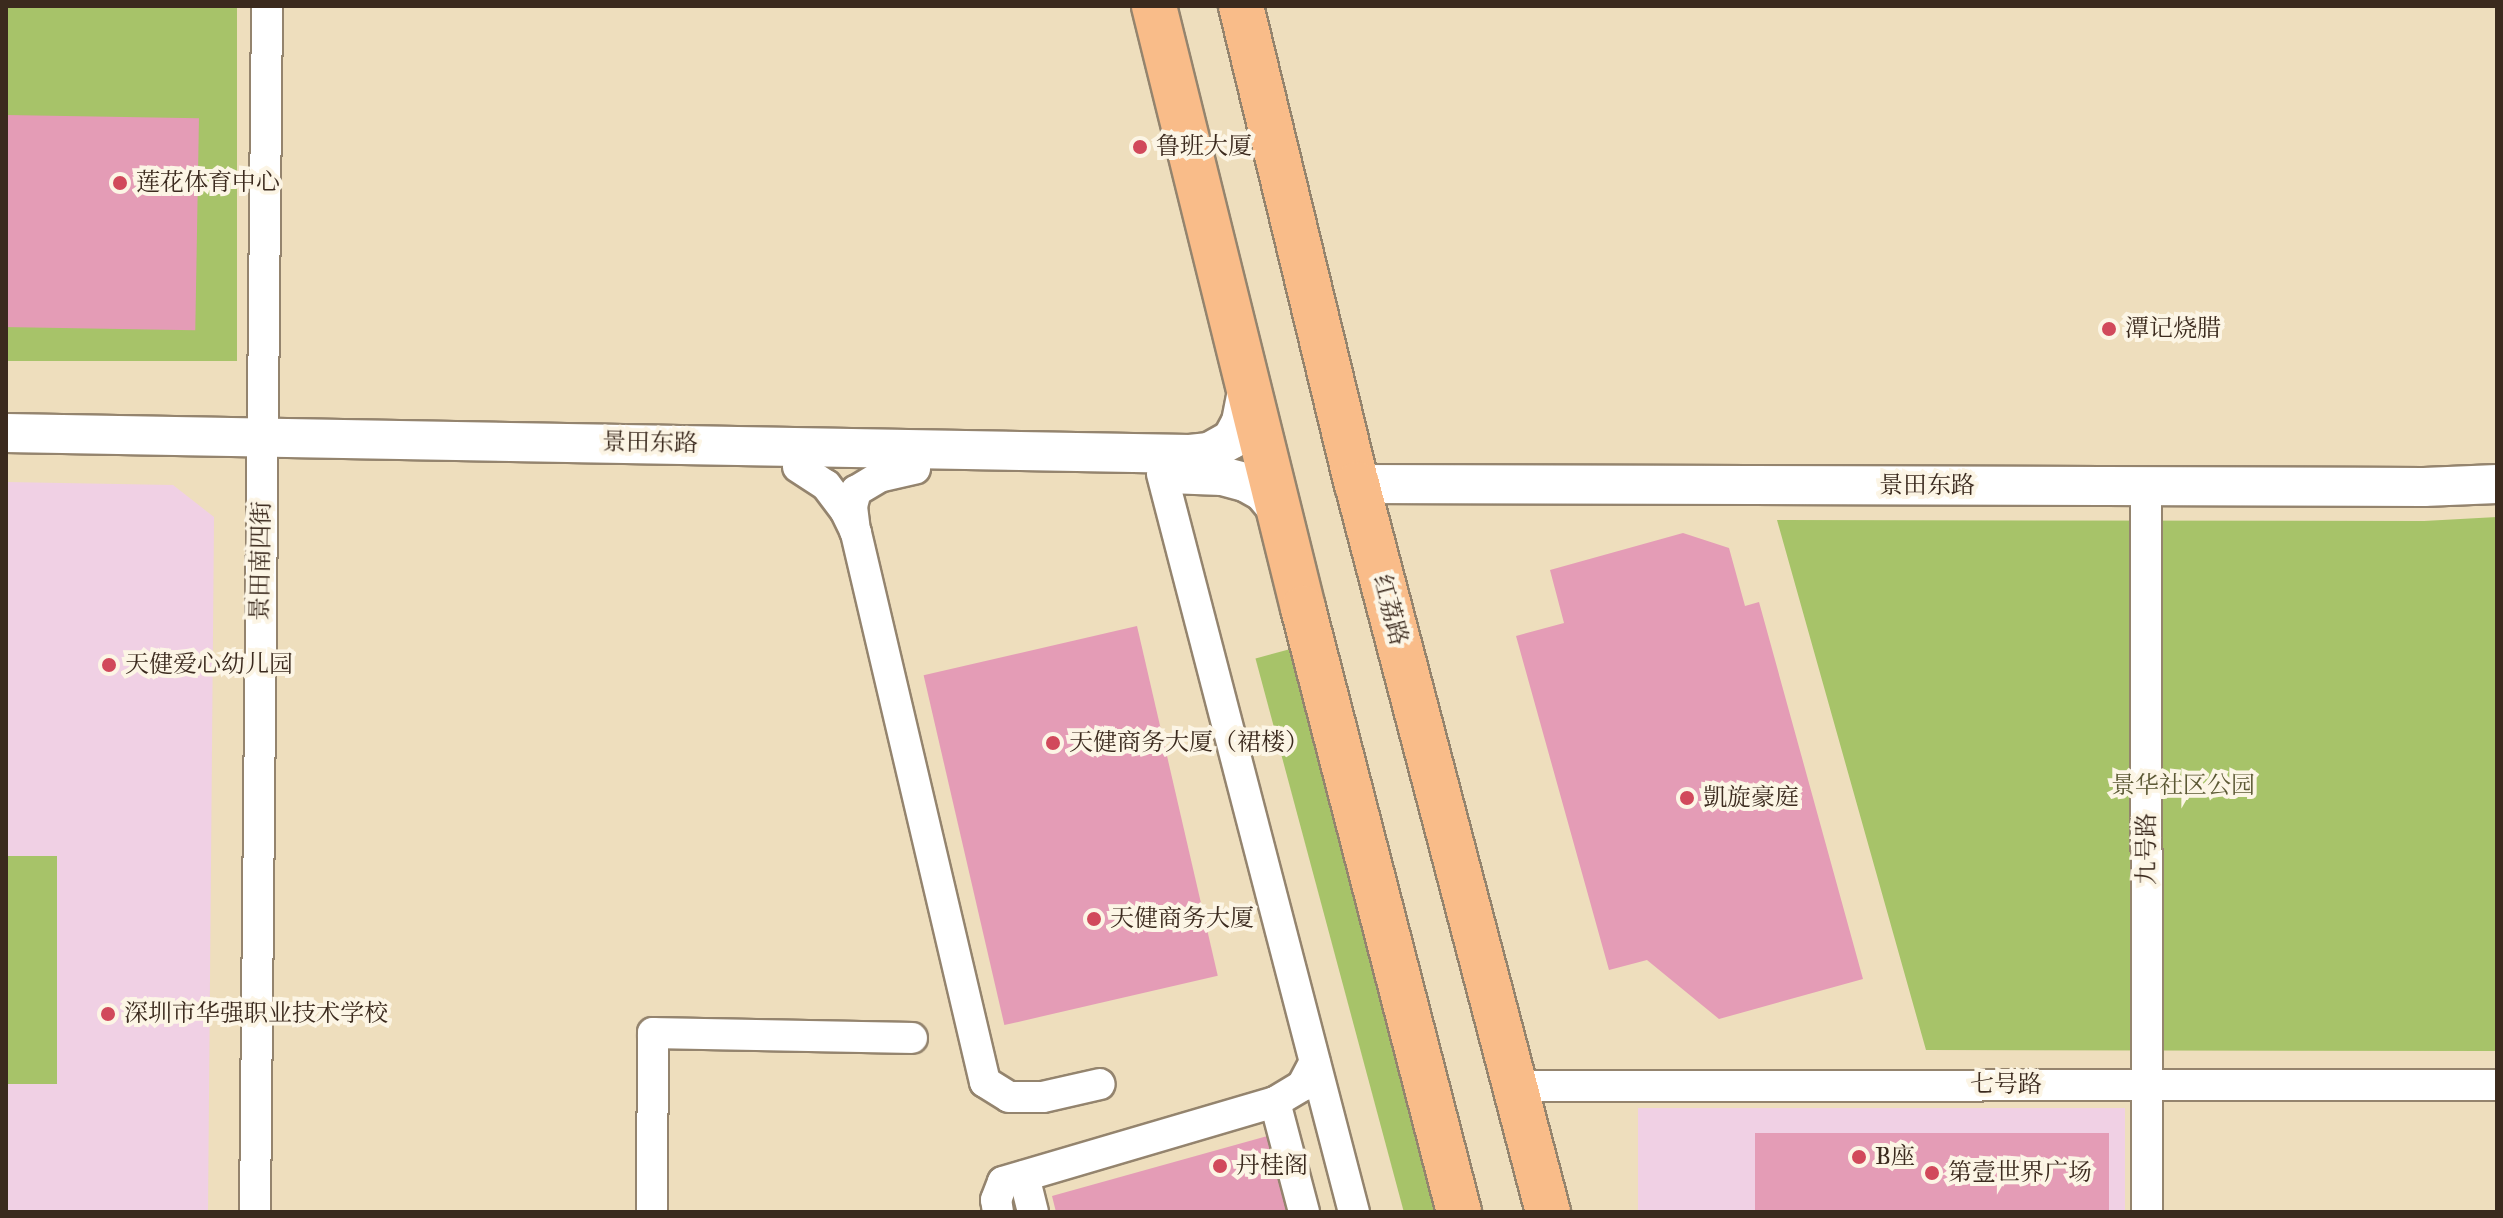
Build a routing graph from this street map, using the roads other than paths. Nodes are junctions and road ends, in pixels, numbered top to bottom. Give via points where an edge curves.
1 (267, 6) edge
2 (1154, 6) edge
3 (1241, 6) edge
4 (1248, 385) junction
5 (6, 433) edge
6 (263, 446) junction
7 (6, 452) edge
8 (798, 467) junction
9 (915, 469) junction
10 (1162, 474) junction
11 (1357, 484) junction
12 (2497, 484) edge
13 (2146, 486) junction
14 (1280, 512) junction
15 (856, 533) junction
16 (912, 1038) dead end
17 (1315, 1062) junction
18 (1100, 1084) dead end
19 (2147, 1085) junction
20 (2497, 1085) edge
21 (1515, 1086) junction
22 (1275, 1102) junction
23 (1024, 1176) junction
24 (255, 1212) edge
25 (652, 1212) edge
26 (998, 1212) edge
27 (1033, 1212) edge
28 (1304, 1212) edge
29 (1354, 1212) edge
30 (1459, 1212) edge
31 (1548, 1212) edge
32 (2147, 1212) edge

1 - 6 street, 景田南四街
2 - 4 main road
3 - 11 main road, 红荔路
4 - 6 street, 景田东路 via 1232,439 1209,452 1190,454
4 - 14 main road
5 - 6 street, 景田东路
6 - 7 street, 景田东路
6 - 8 street, 景田东路
6 - 24 street, 景田南四街
8 - 9 street, 景田东路
8 - 15 street via 826,485
9 - 10 street, 景田东路
9 - 15 street via 879,477 856,491
10 - 14 street, 景田东路 via 1245,482 1263,492
10 - 17 street
11 - 13 street, 景田东路
11 - 21 main road, 红荔路
12 - 13 street, 景田东路
13 - 19 street, 九号路
14 - 30 main road
15 - 18 street via 985,1082 1009,1097 1043,1097
16 - 25 street via 653,1033
17 - 22 street via 1302,1086
17 - 29 street
19 - 20 street, 七号路
19 - 21 street, 七号路
19 - 32 street, 九号路
21 - 31 main road, 红荔路
22 - 23 street via 1146,1151
22 - 28 street
23 - 26 street via 1003,1182
23 - 27 street

